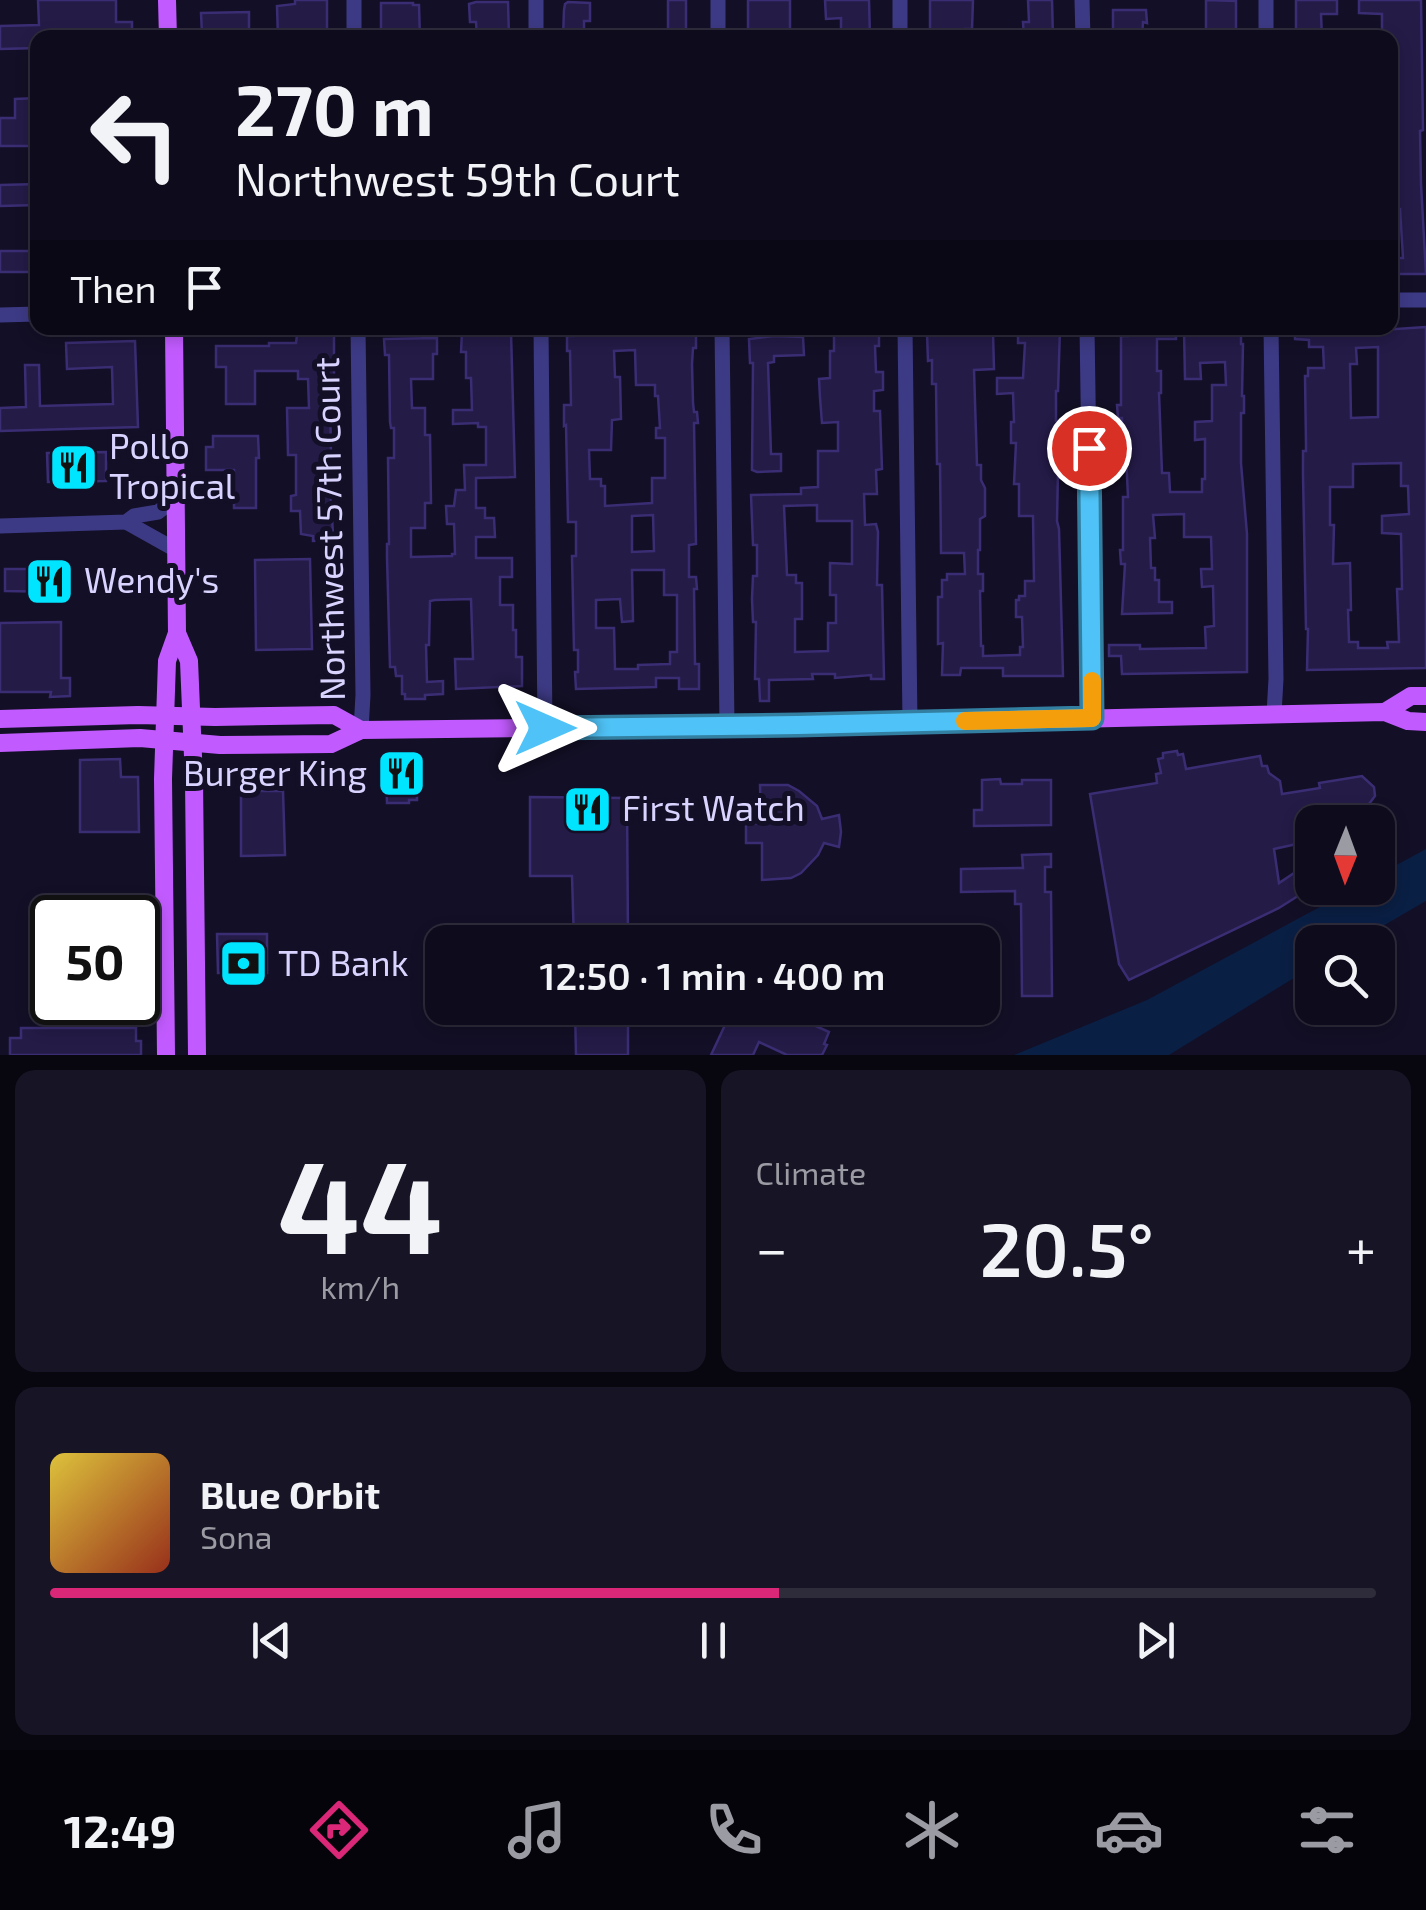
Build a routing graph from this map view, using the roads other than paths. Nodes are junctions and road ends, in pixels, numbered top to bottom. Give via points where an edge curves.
1 (167, 0) edge
2 (354, 0) edge
3 (536, 0) edge
4 (718, 0) edge
5 (900, 0) edge
6 (1082, 0) edge
7 (1266, 0) edge
8 (168, 30) edge
9 (354, 30) edge
10 (536, 30) edge
11 (718, 30) edge
12 (900, 30) edge
13 (1083, 30) edge
14 (1266, 30) edge
15 (1398, 300) edge
16 (1426, 300) edge
17 (30, 314) edge
18 (0, 315) edge
19 (174, 335) edge
20 (358, 335) edge
21 (541, 335) edge
22 (722, 335) edge
23 (905, 335) edge
24 (1087, 335) edge
25 (1271, 335) edge
26 (176, 500) junction
27 (126, 522) junction
28 (0, 526) edge
29 (176, 550) junction
30 (177, 633) junction
31 (1426, 696) edge
32 (1385, 712) junction
33 (1274, 714) junction
34 (166, 715) junction
35 (192, 716) junction
36 (1092, 718) junction
37 (0, 719) edge
38 (910, 722) junction
39 (1426, 722) edge
40 (727, 726) junction
41 (545, 728) junction
42 (361, 730) junction
43 (164, 740) junction
44 (0, 742) edge
45 (193, 742) junction
46 (167, 1053) edge
47 (197, 1055) edge

1 - 8 main road
2 - 9 street
3 - 10 street
4 - 11 street
5 - 12 street
6 - 13 street
7 - 14 street
15 - 16 street
17 - 18 street
19 - 26 main road
20 - 42 street, Northwest 57th Court
21 - 41 street
22 - 40 street
23 - 38 street
24 - 36 street
25 - 33 street
26 - 27 street
26 - 29 main road
27 - 28 street
27 - 29 street
29 - 30 main road
30 - 34 main road via 167,662
30 - 35 main road via 189,661
31 - 32 main road via 1411,696
32 - 33 main road
32 - 39 main road
33 - 36 main road
34 - 35 main road
34 - 37 main road
34 - 43 main road
35 - 42 main road via 334,715
35 - 45 main road
36 - 38 main road
38 - 40 main road
40 - 41 main road
41 - 42 main road
42 - 45 main road via 331,744
43 - 44 main road
43 - 45 main road
43 - 46 main road
45 - 47 main road

